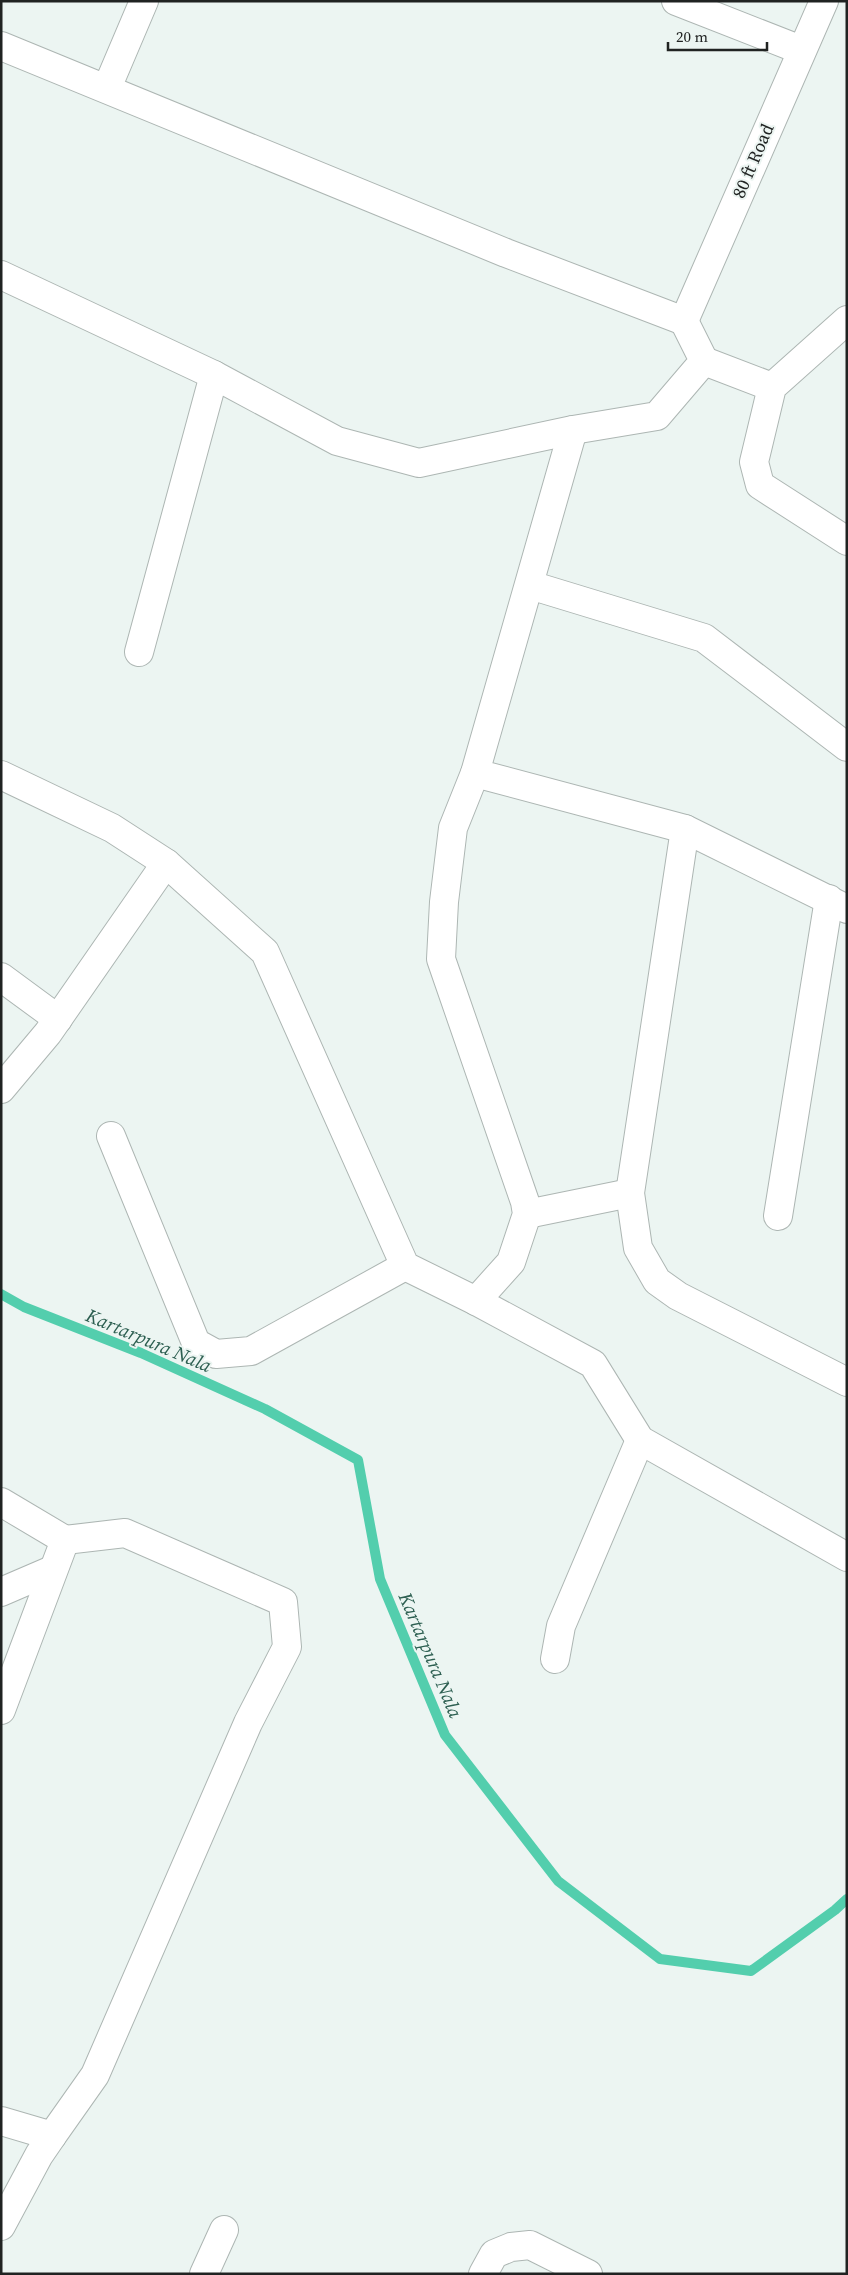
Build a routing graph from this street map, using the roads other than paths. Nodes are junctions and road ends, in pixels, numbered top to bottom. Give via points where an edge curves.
1 (144, 1) edge
2 (676, 1) edge
3 (824, 1) edge
4 (1, 46) edge
5 (801, 50) junction
6 (108, 88) junction
7 (1, 275) edge
8 (847, 320) edge
9 (684, 321) junction
10 (704, 361) junction
11 (214, 375) junction
12 (772, 387) junction
13 (573, 430) junction
14 (847, 541) edge
15 (530, 585) junction
16 (139, 652) dead end
17 (847, 747) edge
18 (475, 774) junction
19 (1, 775) edge
20 (685, 829) junction
21 (166, 863) junction
22 (838, 904) edge
23 (1, 977) edge
24 (58, 1019) junction
25 (1, 1090) edge
26 (111, 1136) dead end
27 (630, 1193) junction
28 (527, 1214) junction
29 (778, 1216) dead end
30 (405, 1266) junction
31 (476, 1301) junction
32 (847, 1382) edge
33 (640, 1440) junction
34 (1, 1502) edge
35 (65, 1540) junction
36 (847, 1557) edge
37 (52, 1570) junction
38 (1, 1592) edge
39 (555, 1659) dead end
40 (1, 1710) edge
41 (1, 2120) edge
42 (52, 2136) junction
43 (1, 2226) edge
44 (224, 2230) dead end
45 (204, 2274) edge
46 (484, 2274) edge
47 (588, 2274) edge

1 - 6 street
2 - 5 street
3 - 5 street, 80 ft Road
4 - 6 street
5 - 9 street, 80 ft Road
6 - 9 street via 506,253
7 - 11 street
8 - 12 street
9 - 10 street
10 - 12 street
10 - 13 street via 658,416
11 - 13 street via 337,441 419,463
11 - 16 street
12 - 14 street via 754,462 760,485
13 - 15 street
15 - 17 street via 704,638
15 - 18 street
18 - 20 street
18 - 28 street via 453,828 441,960
19 - 21 street via 112,828
20 - 22 street
20 - 27 street
21 - 24 street
21 - 30 street via 265,952
22 - 29 street
23 - 24 street
24 - 25 street
26 - 30 street via 196,1343 216,1354 250,1351
27 - 28 street
27 - 32 street via 638,1248 657,1281 678,1296
28 - 31 street via 511,1262
30 - 31 street
31 - 33 street via 593,1364
33 - 36 street
33 - 39 street via 560,1626
34 - 35 street
35 - 37 street
35 - 42 street via 125,1533 284,1602 287,1647 248,1723 95,2075
37 - 38 street
37 - 40 street
41 - 42 street
42 - 43 street
44 - 45 street
46 - 47 street via 494,2254 511,2247 530,2245

